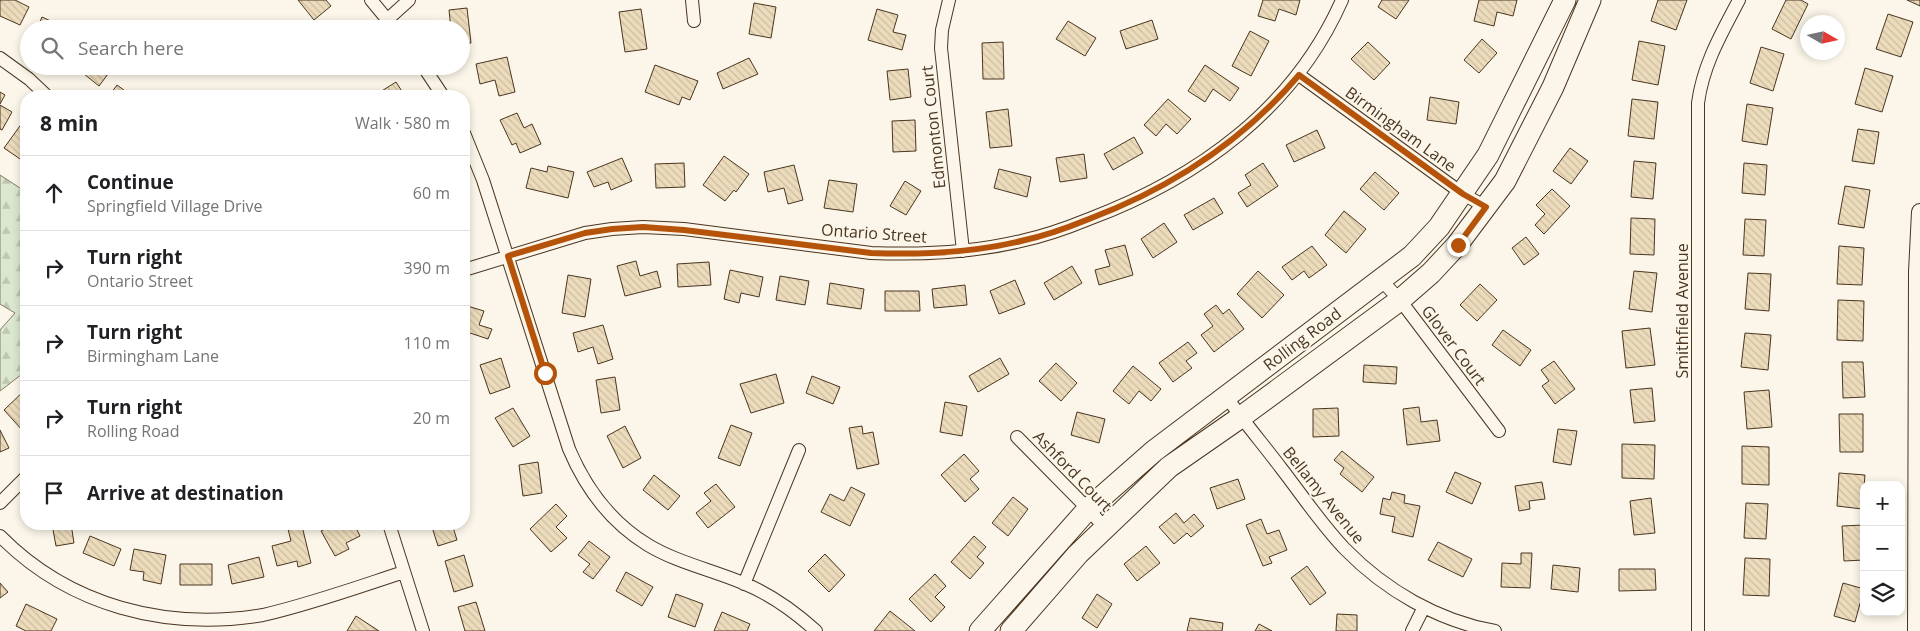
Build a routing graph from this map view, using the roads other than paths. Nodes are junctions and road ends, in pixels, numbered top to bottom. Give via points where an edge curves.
1 (371, 0) edge
2 (409, 0) edge
3 (692, 0) edge
4 (949, 0) edge
5 (1342, 0) edge
6 (1565, 0) edge
7 (1590, 0) edge
8 (1739, 0) edge
9 (388, 20) edge
10 (394, 20) edge
11 (694, 21) dead end
12 (0, 58) edge
13 (20, 72) edge
14 (23, 75) edge
15 (429, 75) edge
16 (1299, 75) junction
17 (41, 90) edge
18 (439, 90) edge
19 (470, 148) edge
20 (1463, 194) junction
21 (1486, 207) junction
22 (1920, 212) edge
23 (963, 250) junction
24 (508, 256) junction
25 (470, 268) edge
26 (1918, 272) edge
27 (1382, 280) junction
28 (1400, 300) junction
29 (1226, 396) junction
30 (1241, 417) junction
31 (1499, 431) dead end
32 (1017, 437) dead end
33 (799, 450) dead end
34 (20, 483) edge
35 (0, 503) edge
36 (1088, 508) junction
37 (1918, 518) edge
38 (1105, 528) junction
39 (391, 530) edge
40 (0, 536) edge
41 (404, 572) junction
42 (744, 584) junction
43 (1424, 607) junction
44 (423, 631) edge
45 (816, 631) edge
46 (980, 631) edge
47 (1011, 631) edge
48 (1412, 631) edge
49 (1495, 631) edge
50 (1698, 631) edge
51 (1916, 631) edge

1 - 9 street
2 - 10 street
3 - 11 street
4 - 23 street, Edmonton Court via 941,48
5 - 16 street, Ontario Street
6 - 20 main road, Rolling Road via 1488,155
7 - 21 main road, Rolling Road via 1553,87 1504,181
8 - 50 street, Smithfield Avenue via 1708,62 1698,103
12 - 13 street
14 - 17 street
15 - 18 street
16 - 20 street, Birmingham Lane
16 - 23 street, Ontario Street via 1243,132 1172,181 1115,209 1058,231 1022,241
19 - 24 street
20 - 21 street, Birmingham Lane
20 - 27 main road, Rolling Road via 1412,256
21 - 28 main road, Rolling Road via 1458,245
22 - 26 street
23 - 24 street, Ontario Street via 930,254 871,253 643,227 585,233
24 - 25 street, Ontario Street
24 - 42 street via 569,449 593,495 617,522 648,545
26 - 37 street
27 - 28 street, Glover Court
27 - 29 main road, Rolling Road
28 - 30 main road, Rolling Road
28 - 31 street, Glover Court
29 - 30 street, Bellamy Avenue
29 - 36 main road, Rolling Road via 1154,451
30 - 38 main road, Rolling Road via 1169,467
30 - 43 street, Bellamy Avenue via 1343,547 1378,578
32 - 36 street, Ashford Court
33 - 42 street
34 - 35 street
36 - 38 street, Ashford Court
36 - 46 main road, Rolling Road
37 - 51 street
38 - 47 main road, Rolling Road
39 - 41 street
40 - 41 street via 26,560 68,589 116,610 170,622 216,622 264,615
41 - 44 street
42 - 45 street via 775,600
43 - 48 street
43 - 49 street, Bellamy Avenue

